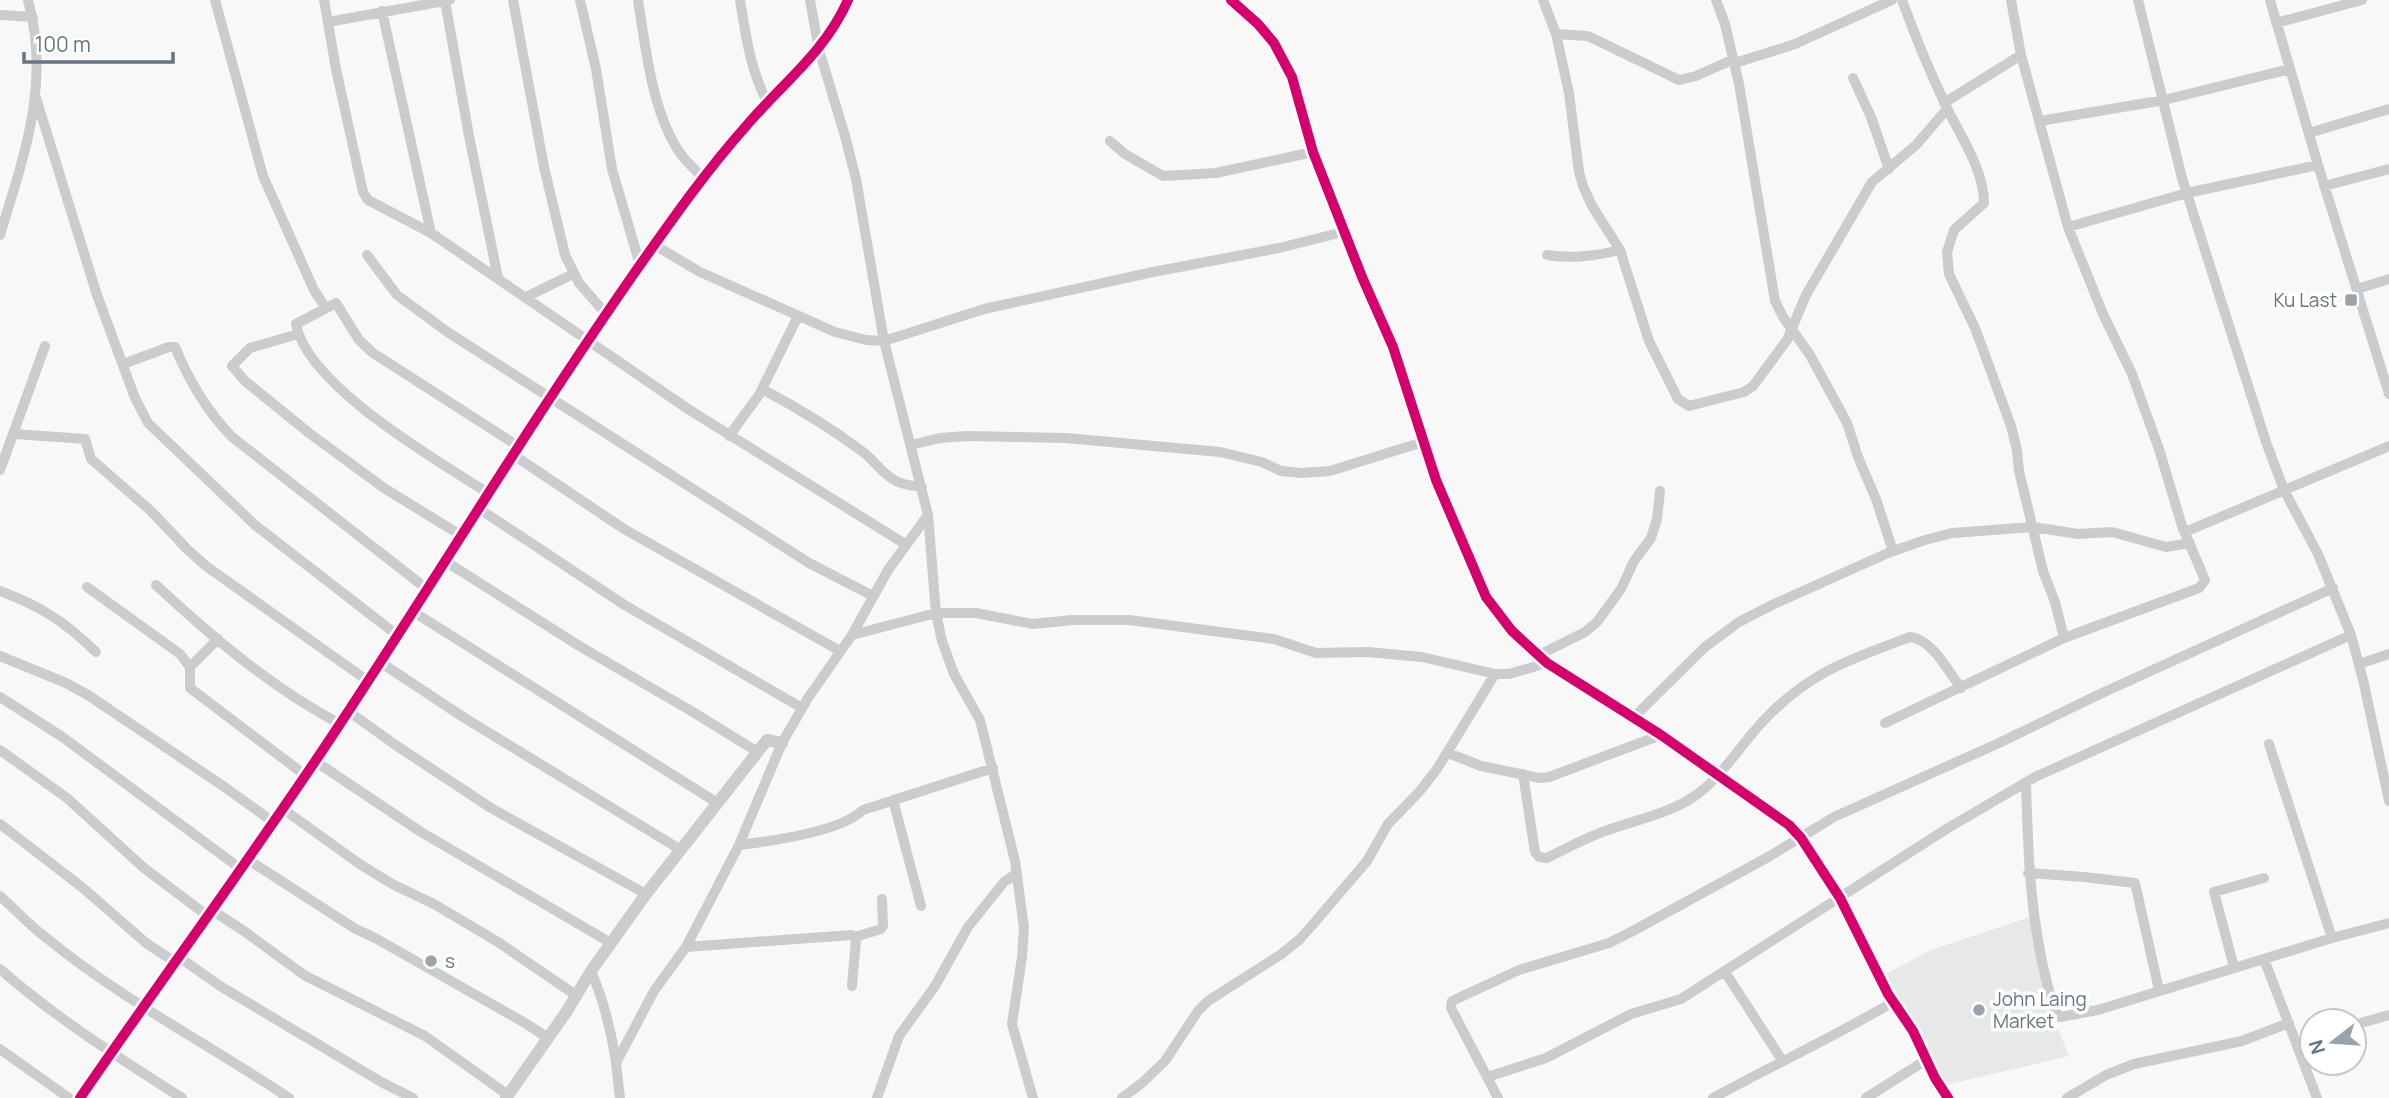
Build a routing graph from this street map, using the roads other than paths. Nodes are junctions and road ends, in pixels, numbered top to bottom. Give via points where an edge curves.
1 (28, 0) edge
2 (215, 0) edge
3 (324, 0) edge
4 (443, 0) edge
5 (513, 0) edge
6 (580, 0) edge
7 (638, 0) edge
8 (740, 0) edge
9 (810, 0) edge
10 (848, 0) edge
11 (1231, 0) edge
12 (1543, 0) edge
13 (1716, 0) edge
14 (1892, 0) edge
15 (1902, 0) edge
16 (2011, 0) edge
17 (2138, 0) edge
18 (2270, 0) edge
19 (2362, 0) edge
20 (382, 11) junction
21 (0, 15) edge
22 (33, 17) junction
23 (328, 22) junction
24 (2276, 23) junction
25 (1556, 34) junction
26 (819, 50) junction
27 (2021, 55) junction
28 (1735, 61) junction
29 (2290, 69) junction
30 (1853, 78) dead end
31 (36, 98) junction
32 (2164, 100) junction
33 (767, 102) junction
34 (1946, 106) junction
35 (2389, 109) edge
36 (2040, 121) junction
37 (2309, 133) junction
38 (1110, 141) dead end
39 (1313, 152) junction
40 (2318, 165) junction
41 (1889, 169) junction
42 (2389, 169) edge
43 (702, 177) junction
44 (2324, 186) junction
45 (2187, 193) junction
46 (2068, 227) junction
47 (1343, 232) junction
48 (431, 233) junction
49 (0, 235) edge
50 (656, 246) junction
51 (1620, 250) junction
52 (367, 255) dead end
53 (1547, 255) dead end
54 (640, 265) junction
55 (573, 274) junction
56 (498, 278) junction
57 (2389, 279) edge
58 (2357, 289) junction
59 (526, 297) junction
60 (325, 307) junction
61 (606, 314) junction
62 (798, 316) junction
63 (1793, 329) junction
64 (298, 334) junction
65 (588, 340) junction
66 (884, 341) junction
67 (45, 346) dead end
68 (123, 363) junction
69 (2385, 370) edge
70 (762, 389) junction
71 (2389, 394) edge
72 (550, 398) junction
73 (15, 434) junction
74 (729, 436) junction
75 (1423, 442) junction
76 (911, 445) junction
77 (2389, 446) edge
78 (515, 450) junction
79 (0, 470) edge
80 (922, 487) junction
81 (2284, 490) junction
82 (1660, 491) dead end
83 (488, 494) junction
84 (478, 508) junction
85 (928, 515) junction
86 (2033, 527) junction
87 (2185, 533) junction
88 (462, 536) junction
89 (2190, 543) junction
90 (905, 544) junction
91 (1893, 551) junction
92 (445, 562) junction
93 (156, 584) dead end
94 (87, 587) dead end
95 (2333, 588) junction
96 (427, 589) junction
97 (0, 591) edge
98 (873, 596) junction
99 (412, 611) junction
100 (936, 613) junction
101 (397, 635) junction
102 (852, 635) junction
103 (2351, 635) junction
104 (2064, 638) junction
105 (218, 639) junction
106 (840, 651) junction
107 (96, 652) dead end
108 (2389, 654) edge
109 (0, 656) edge
110 (1543, 659) junction
111 (380, 662) junction
112 (2359, 664) junction
113 (190, 667) junction
114 (1496, 674) junction
115 (368, 681) junction
116 (1961, 688) junction
117 (0, 696) edge
118 (802, 708) junction
119 (348, 711) junction
120 (1634, 717) junction
121 (1885, 723) dead end
122 (340, 724) junction
123 (1661, 735) junction
124 (782, 743) junction
125 (2269, 744) dead end
126 (0, 750) edge
127 (756, 751) junction
128 (1448, 753) junction
129 (315, 761) junction
130 (993, 768) junction
131 (1523, 774) junction
132 (305, 775) junction
133 (1716, 775) junction
134 (2387, 777) edge
135 (2026, 783) junction
136 (893, 800) junction
137 (716, 802) junction
138 (2389, 802) edge
139 (283, 809) junction
140 (273, 822) junction
141 (0, 824) edge
142 (1801, 838) junction
143 (738, 845) junction
144 (681, 850) junction
145 (244, 864) junction
146 (1017, 873) junction
147 (2028, 873) junction
148 (2264, 878) dead end
149 (646, 894) junction
150 (0, 896) edge
151 (1840, 898) junction
152 (882, 899) dead end
153 (921, 906) dead end
154 (211, 914) junction
155 (2389, 923) edge
156 (855, 937) junction
157 (2332, 938) junction
158 (611, 943) junction
159 (686, 947) junction
160 (2264, 958) junction
161 (177, 959) junction
162 (2234, 967) junction
163 (0, 969) edge
164 (591, 971) junction
165 (1725, 972) junction
166 (852, 986) dead end
167 (2159, 990) junction
168 (577, 996) junction
169 (1892, 1002) junction
170 (144, 1006) junction
171 (2389, 1015) edge
172 (2368, 1021) edge
173 (2289, 1023) junction
174 (548, 1038) junction
175 (2297, 1045) joint
176 (0, 1049) edge
177 (111, 1053) junction
178 (1782, 1060) junction
179 (1926, 1060) junction
180 (616, 1063) junction
181 (1488, 1077) junction
182 (507, 1097) edge
183 (69, 1098) edge
184 (80, 1098) edge
185 (182, 1098) edge
186 (289, 1098) edge
187 (414, 1098) edge
188 (621, 1098) edge
189 (877, 1098) edge
190 (1033, 1098) edge
191 (1122, 1098) edge
192 (1498, 1098) edge
193 (1713, 1098) edge
194 (1866, 1098) edge
195 (1948, 1098) edge
196 (2067, 1098) edge
197 (2316, 1098) edge

1 - 22 street
2 - 60 street via 267,189
3 - 23 street
4 - 20 street
4 - 56 street
5 - 55 street via 544,167
6 - 54 street via 612,169
7 - 43 street via 664,117 672,139
8 - 33 street via 751,63
9 - 26 street
10 - 26 street
11 - 39 street via 1274,43 1292,77
12 - 25 street
13 - 28 street
14 - 28 street via 1795,44
15 - 34 street
16 - 27 street
17 - 32 street
18 - 24 street
19 - 24 street
20 - 23 street
20 - 48 street
21 - 22 street
22 - 31 street via 38,57
23 - 48 street via 363,192 368,200
24 - 29 street
25 - 28 street via 1588,36 1679,80
25 - 51 street via 1579,173 1592,206
26 - 33 street
26 - 66 street via 856,179
27 - 34 street
27 - 36 street
28 - 63 street via 1775,301
29 - 32 street
29 - 37 street
30 - 41 street
31 - 49 street via 30,135
31 - 68 street
32 - 36 street
32 - 45 street
33 - 43 street
34 - 41 street via 1916,145
34 - 86 street via 1969,150 1984,202 1954,230 1947,252 1949,274 1975,328 2011,426
35 - 37 street
36 - 46 street
37 - 40 street
38 - 39 street via 1163,176 1216,173
39 - 47 street
40 - 44 street
40 - 45 street
41 - 63 street via 1872,182 1805,295
42 - 44 street
43 - 50 street
44 - 58 street
45 - 46 street
45 - 81 street
46 - 87 street via 2144,406
47 - 66 street via 984,309
47 - 75 street via 1393,347
48 - 56 street
50 - 54 street
50 - 62 street
51 - 53 street via 1597,256
51 - 63 street via 1649,341 1683,404 1749,389
52 - 72 street via 403,301
54 - 61 street
55 - 59 street
55 - 61 street
56 - 59 street
57 - 58 street
58 - 69 street
59 - 65 street
60 - 64 street via 296,323
60 - 78 street via 336,303 373,354
61 - 65 street
62 - 66 street via 851,337
62 - 70 street
63 - 91 street via 1847,423
64 - 83 street via 317,365 350,397
64 - 88 street via 250,348 232,366 320,441
65 - 72 street
65 - 74 street
66 - 76 street
67 - 73 street
68 - 96 street via 174,347 198,395 232,437
68 - 101 street via 141,413 158,433 254,525
69 - 71 street
70 - 74 street
70 - 80 street via 826,426 898,483
72 - 78 street
72 - 98 street via 809,563
73 - 79 street
73 - 115 street via 85,439 91,459 188,550
74 - 90 street
75 - 76 street via 1330,471 1302,473 1220,452 1078,439 967,436
75 - 110 street via 1486,597 1512,631
76 - 80 street
77 - 81 street
78 - 83 street
78 - 106 street via 624,529
80 - 85 street
81 - 87 street
81 - 95 street
82 - 110 street via 1651,538 1633,561 1621,589 1597,622
83 - 84 street
84 - 88 street
84 - 118 street via 623,604
85 - 90 street
85 - 100 street
86 - 89 street via 2078,534 2112,533 2166,547
86 - 91 street via 1952,533
86 - 104 street
87 - 89 street
88 - 92 street
89 - 104 street via 2206,577 2199,588
90 - 98 street
91 - 120 street via 1739,622 1705,648
92 - 96 street
92 - 127 street
93 - 105 street
94 - 113 street via 180,654
95 - 103 street
95 - 142 street via 1863,803
96 - 99 street
97 - 107 street via 55,616
98 - 102 street
99 - 101 street
99 - 137 street
100 - 102 street
100 - 114 street via 976,613 1033,624 1129,620 1264,637 1316,653 1422,656
100 - 130 street via 949,663 980,720
101 - 111 street
102 - 106 street
103 - 112 street
103 - 135 street
104 - 116 street
105 - 113 street
105 - 122 street via 293,697
106 - 118 street
108 - 112 street
109 - 140 street via 88,695
110 - 114 street via 1509,674
110 - 120 street
111 - 115 street
111 - 144 street via 463,718
112 - 134 street
113 - 132 street via 192,691
114 - 128 street
115 - 119 street
116 - 121 street
116 - 133 street via 1928,645 1910,637 1847,660 1808,681 1766,718
117 - 145 street
118 - 124 street
119 - 122 street
119 - 149 street via 491,808
120 - 123 street
122 - 129 street
123 - 131 street via 1549,777
123 - 133 street
124 - 127 street via 768,739
124 - 143 street
125 - 157 street
126 - 154 street via 67,798 144,868
127 - 137 street
128 - 131 street via 1481,766
128 - 191 street via 1388,824 1367,861 1299,940 1208,1001 1165,1060
129 - 132 street
129 - 158 street via 421,832
130 - 136 street
130 - 146 street
131 - 133 street via 1535,852 1546,858 1682,803
132 - 139 street
133 - 142 street
134 - 138 street
135 - 147 street
135 - 151 street
136 - 143 street via 835,826
136 - 153 street
137 - 144 street
139 - 140 street
139 - 168 street via 351,858 498,942
140 - 145 street
141 - 161 street via 146,943
142 - 151 street
142 - 181 street via 1620,938 1520,970 1452,1001 1451,1008
143 - 159 street
144 - 149 street
145 - 154 street
145 - 174 street
146 - 189 street via 1004,881 968,928 899,1036
146 - 190 street via 1024,928 1012,1024
147 - 167 street via 2135,883
147 - 167 street via 2045,976 2057,1015 2087,1013
148 - 162 street via 2214,892
149 - 158 street
150 - 170 street via 42,935
151 - 165 street
151 - 169 street
152 - 156 street via 881,929
154 - 161 street
154 - 182 street via 244,930 304,975 425,1037
155 - 157 street
156 - 159 street
156 - 166 street
157 - 160 street
158 - 164 street
159 - 180 street via 654,991
160 - 162 street
160 - 173 street
161 - 170 street
161 - 187 street
162 - 167 street
163 - 177 street
164 - 168 street
164 - 180 street via 603,999
165 - 178 street
165 - 181 street via 1681,999 1632,1014 1546,1058
168 - 174 street
169 - 178 street
169 - 179 street
170 - 177 street
170 - 186 street
171 - 172 street
173 - 175 street
173 - 196 street via 2242,1041 2134,1064
174 - 182 street
175 - 197 street
176 - 183 street
177 - 184 street
177 - 185 street
178 - 193 street
179 - 194 street
179 - 195 street
180 - 188 street
181 - 192 street

